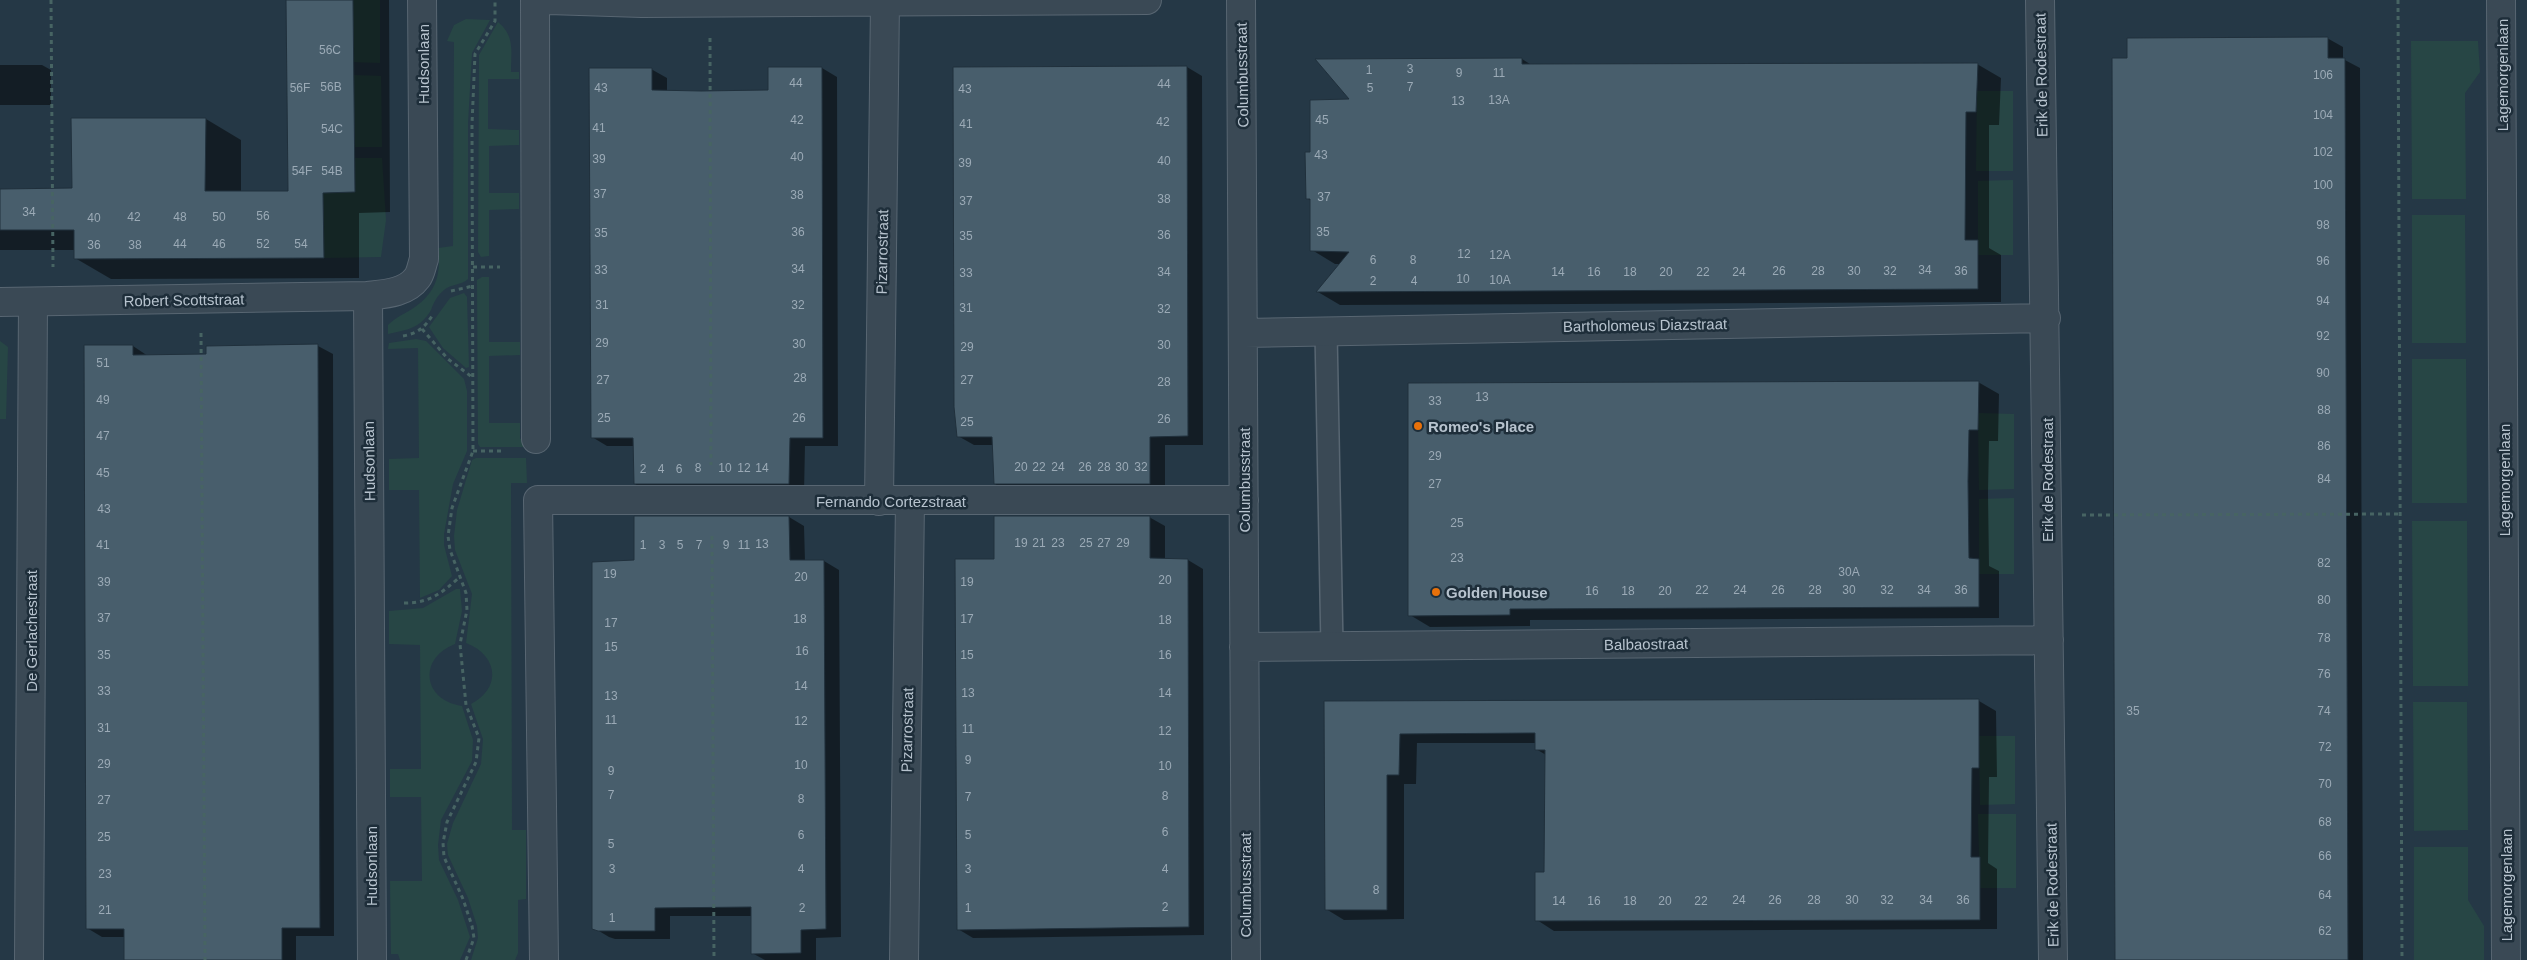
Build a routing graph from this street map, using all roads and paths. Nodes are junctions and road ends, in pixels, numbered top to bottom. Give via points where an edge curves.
1 (51, 0) edge
2 (422, 0) edge
3 (495, 0) edge
4 (534, 0) edge
5 (549, 0) edge
6 (590, 0) edge
7 (975, 0) edge
8 (1146, 0) edge
9 (1241, 0) edge
10 (2040, 0) edge
11 (2398, 0) edge
12 (2501, 0) edge
13 (934, 1) edge
14 (885, 2) junction
15 (368, 296) junction
16 (201, 300) junction
17 (0, 302) edge
18 (43, 303) junction
19 (2046, 318) junction
20 (422, 329) dead end
21 (1326, 332) junction
22 (1244, 333) junction
23 (472, 377) junction
24 (536, 439) dead end
25 (1244, 500) junction
26 (879, 501) junction
27 (910, 501) junction
28 (2401, 514) junction
29 (2048, 515) junction
30 (460, 577) junction
31 (371, 604) junction
32 (2049, 640) junction
33 (1332, 646) junction
34 (1244, 647) junction
35 (29, 960) edge
36 (205, 960) edge
37 (372, 960) edge
38 (466, 960) edge
39 (544, 960) edge
40 (904, 960) edge
41 (1246, 960) edge
42 (2054, 960) edge
43 (2402, 960) edge
44 (2506, 960) edge

1 - 18 path
2 - 15 street, Hudsonlaan via 424,258 417,278 404,289
3 - 23 path via 495,21 475,54
4 - 24 street
5 - 6 street
6 - 14 street via 642,3
7 - 8 street
7 - 13 street
9 - 22 street, Columbusstraat
10 - 19 street, Erik de Rodestraat
11 - 28 path
12 - 44 street, Lagemorgenlaan
13 - 14 street
14 - 26 street, Pizarrostraat
15 - 16 street, Robert Scottstraat
15 - 31 street, Hudsonlaan
16 - 18 street, Robert Scottstraat
16 - 36 path
17 - 18 street, Robert Scottstraat
18 - 35 street, De Gerlachestraat
19 - 21 street, Bartholomeus Diazstraat
19 - 29 street, Erik de Rodestraat
20 - 23 path via 448,360
21 - 22 street, Bartholomeus Diazstraat
21 - 33 lane
22 - 25 street, Columbusstraat
23 - 30 path via 473,451 452,508 448,536
25 - 27 street, Fernando Cortezstraat
25 - 34 street, Columbusstraat
26 - 27 street, Fernando Cortezstraat
26 - 39 street, Fernando Cortezstraat via 538,500
27 - 40 street, Pizarrostraat
28 - 29 path
28 - 43 path
29 - 32 street, Erik de Rodestraat
30 - 31 path via 440,594 421,603
30 - 38 path via 466,593 467,610 460,644 466,705 478,738 476,762 447,822 443,843 444,856 472,926 474,938
31 - 37 street, Hudsonlaan
32 - 33 street, Balbaostraat
32 - 42 street, Erik de Rodestraat
33 - 34 street, Balbaostraat
34 - 41 street, Columbusstraat

